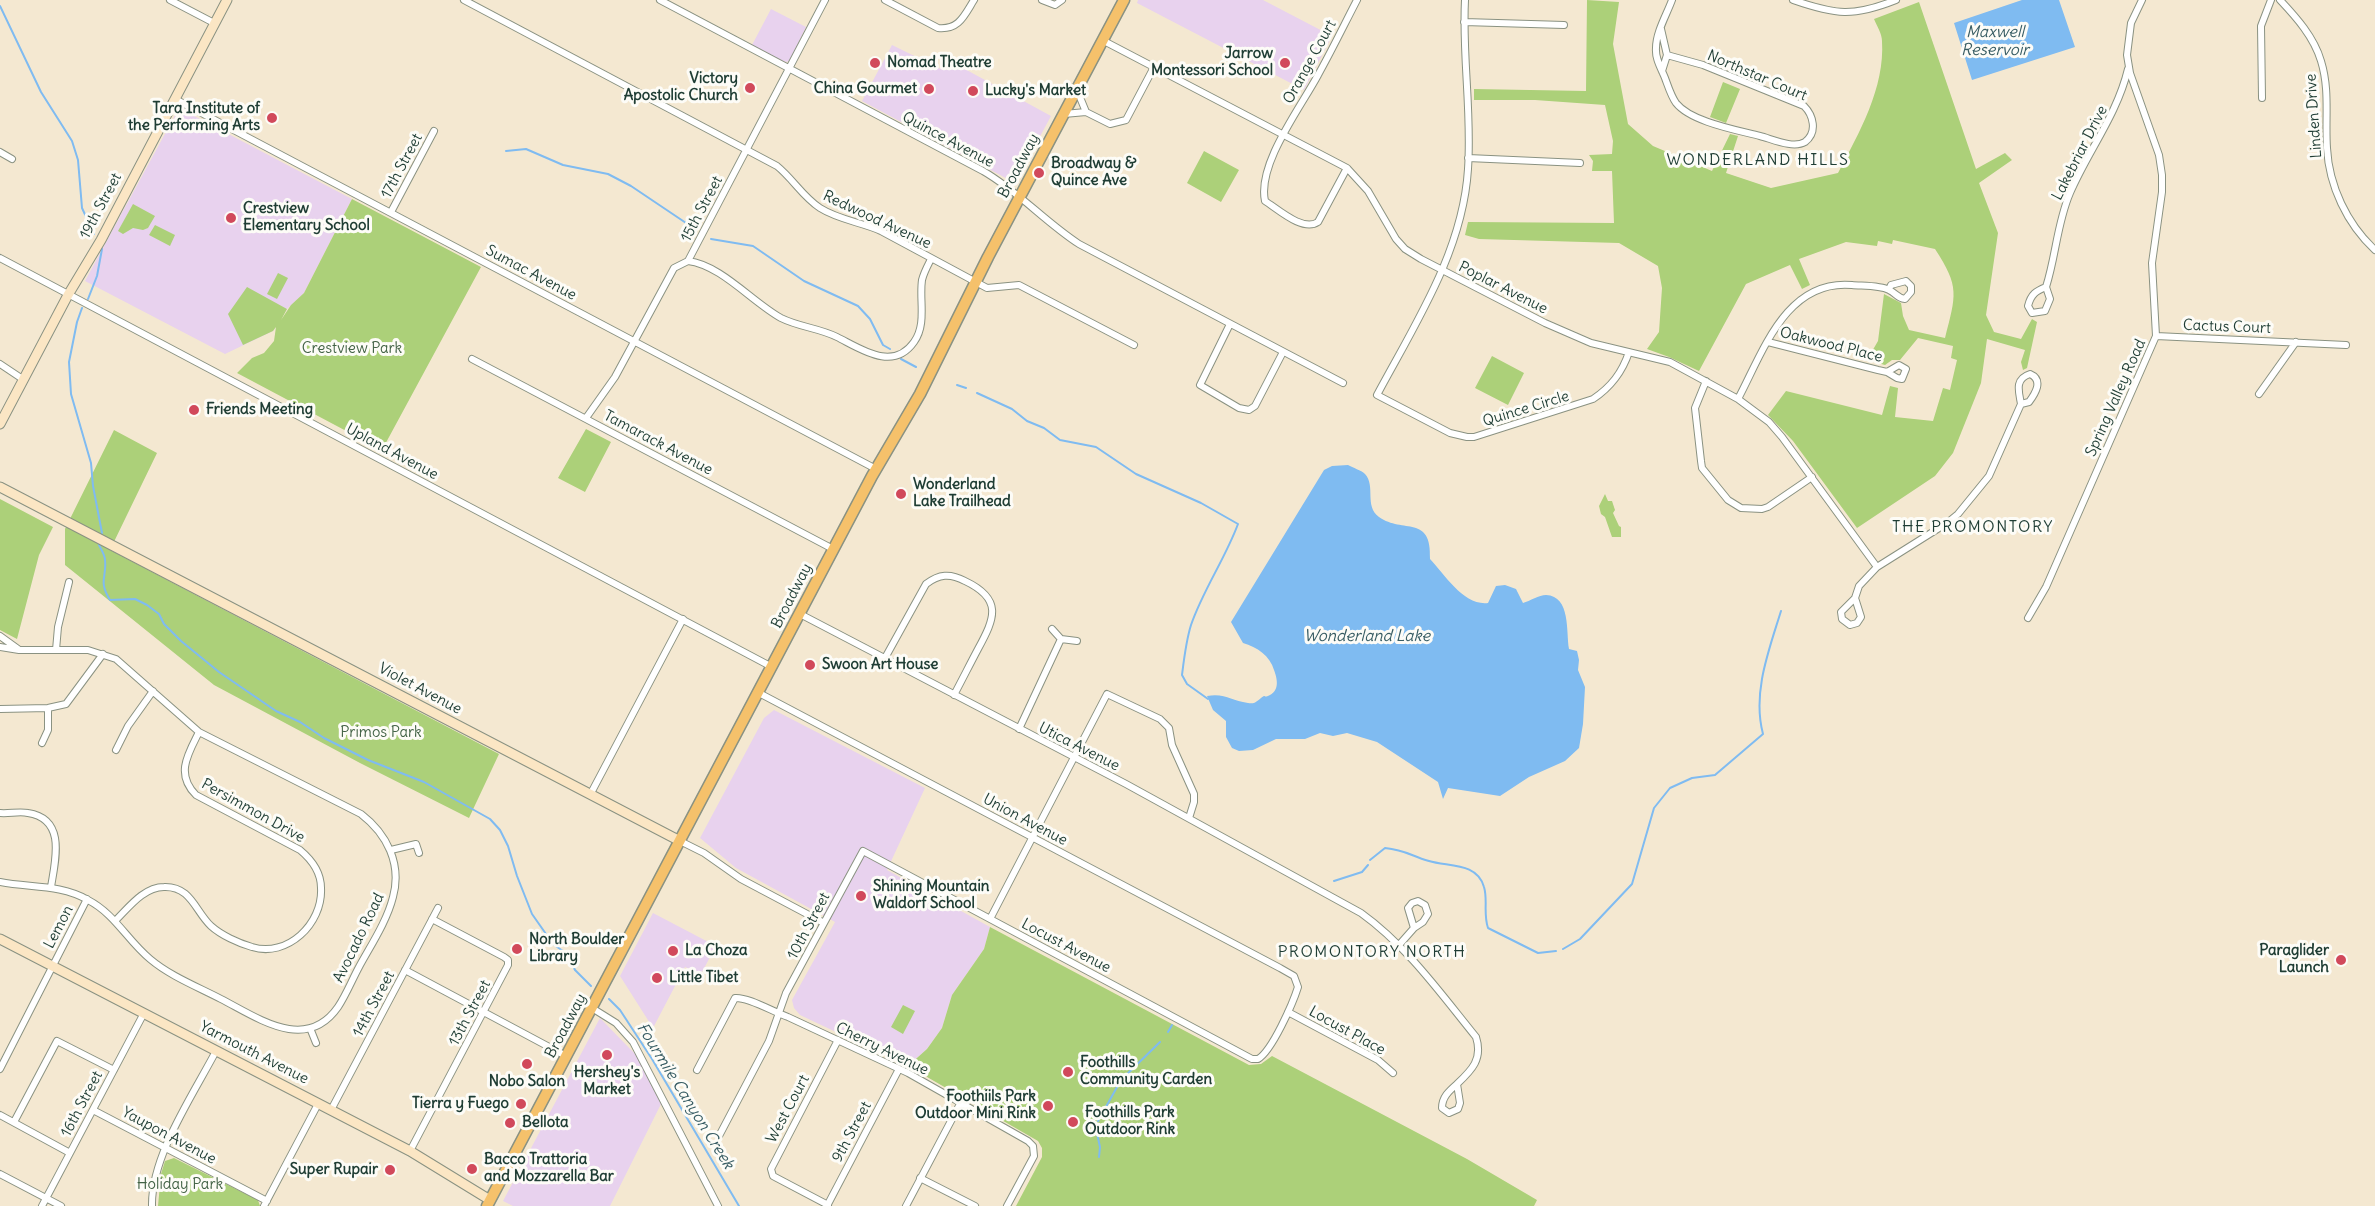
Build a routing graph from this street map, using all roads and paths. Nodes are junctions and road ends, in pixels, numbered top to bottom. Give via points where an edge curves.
1 (170, 0) edge
2 (227, 0) edge
3 (464, 0) edge
4 (660, 0) edge
5 (825, 0) edge
6 (885, 0) edge
7 (974, 0) edge
8 (1042, 0) edge
9 (1062, 0) edge
10 (1124, 0) edge
11 (1357, 0) edge
12 (1465, 0) edge
13 (1672, 0) edge
14 (1793, 0) edge
15 (2142, 0) edge
16 (2271, 0) edge
17 (2280, 0) edge
18 (1892, 1) edge
19 (1464, 22) junction
20 (214, 23) junction
21 (1564, 25) dead end
22 (1661, 29) junction
23 (1102, 40) junction
24 (1667, 55) junction
25 (2128, 65) junction
26 (1154, 67) junction
27 (788, 69) junction
28 (1662, 71) junction
29 (1077, 89) junction
30 (2262, 98) dead end
31 (175, 99) junction
32 (1086, 112) junction
33 (1063, 114) junction
34 (434, 131) dead end
35 (1283, 134) junction
36 (747, 150) junction
37 (0, 152) edge
38 (12, 159) dead end
39 (1468, 159) junction
40 (1580, 163) dead end
41 (1347, 168) junction
42 (1019, 198) junction
43 (391, 212) junction
44 (2375, 250) edge
45 (0, 258) edge
46 (931, 259) junction
47 (688, 261) junction
48 (1441, 269) junction
49 (975, 282) junction
50 (2046, 287) junction
51 (1889, 289) dead end
52 (68, 295) junction
53 (1230, 324) junction
54 (2156, 336) junction
55 (634, 341) junction
56 (1768, 342) junction
57 (2296, 342) junction
58 (1134, 345) dead end
59 (2346, 345) dead end
60 (1283, 352) junction
61 (1629, 352) junction
62 (472, 359) dead end
63 (0, 364) edge
64 (1887, 372) dead end
65 (24, 380) junction
66 (1706, 381) junction
67 (1343, 383) dead end
68 (2259, 394) dead end
69 (1738, 399) junction
70 (2021, 404) junction
71 (586, 418) junction
72 (0, 424) edge
73 (876, 469) junction
74 (1812, 477) junction
75 (0, 487) edge
76 (833, 549) junction
77 (1877, 567) junction
78 (69, 582) dead end
79 (1855, 598) dead end
80 (800, 614) junction
81 (2028, 618) dead end
82 (683, 619) junction
83 (1052, 629) dead end
84 (0, 636) edge
85 (1061, 639) junction
86 (1077, 641) dead end
87 (0, 647) edge
88 (19, 650) junction
89 (56, 650) junction
90 (103, 654) junction
91 (885, 658) junction
92 (772, 667) junction
93 (153, 691) junction
94 (759, 693) junction
95 (954, 695) junction
96 (48, 708) junction
97 (0, 709) edge
98 (1019, 729) junction
99 (199, 732) junction
100 (42, 743) dead end
101 (116, 750) dead end
102 (1074, 757) junction
103 (590, 795) junction
104 (0, 813) edge
105 (1189, 818) junction
106 (1032, 837) junction
107 (680, 841) junction
108 (391, 850) junction
109 (863, 851) joint
110 (419, 853) dead end
111 (0, 882) edge
112 (51, 887) junction
113 (87, 899) junction
114 (438, 908) dead end
115 (990, 919) junction
116 (116, 920) junction
117 (432, 920) junction
118 (824, 923) junction
119 (1414, 928) dead end
120 (0, 939) edge
121 (1399, 945) junction
122 (53, 966) junction
123 (405, 970) junction
124 (592, 1008) junction
125 (484, 1012) junction
126 (1288, 1012) junction
127 (144, 1013) junction
128 (780, 1014) junction
129 (310, 1028) junction
130 (838, 1040) junction
131 (316, 1043) dead end
132 (216, 1051) junction
133 (566, 1056) junction
134 (2, 1060) edge
135 (0, 1069) edge
136 (899, 1069) junction
137 (114, 1070) junction
138 (697, 1070) dead end
139 (1393, 1073) dead end
140 (1457, 1084) dead end
141 (961, 1102) junction
142 (318, 1104) junction
143 (93, 1110) junction
144 (331, 1110) junction
145 (0, 1115) edge
146 (14, 1122) junction
147 (719, 1136) dead end
148 (166, 1148) junction
149 (410, 1151) junction
150 (70, 1153) junction
151 (0, 1174) edge
152 (920, 1178) junction
153 (46, 1198) junction
154 (265, 1203) edge
155 (489, 1203) edge
156 (42, 1206) edge
157 (61, 1206) edge
158 (152, 1206) edge
159 (718, 1206) edge
160 (827, 1206) edge
161 (906, 1206) edge
162 (975, 1206) edge
163 (1007, 1206) edge

1 - 20 street
2 - 20 street, 19th Street
3 - 36 street, Redwood Avenue
4 - 27 street, Quince Avenue
5 - 27 street, 15th Street
6 - 7 street via 947,29 958,24
8 - 9 street via 1055,5
10 - 23 main road, Broadway
11 - 35 street, Orange Court
12 - 19 street
13 - 22 street, Northstar Court
14 - 18 street via 1845,13 1864,12
15 - 25 street, Spring Valley Road via 2127,41
16 - 30 street via 2261,26
17 - 44 street, Linden Drive via 2313,42 2321,61 2332,179 2350,220
19 - 21 street
19 - 39 street
20 - 31 street, 19th Street
22 - 24 street
22 - 28 street, Northstar Court via 1656,48
23 - 26 street, Poplar Avenue
23 - 29 main road, Broadway
24 - 28 street
24 - 28 street, Northstar Court via 1703,65 1804,106 1814,120 1809,135 1804,142 1793,145 1695,117 1675,101
25 - 50 street, Lakebriar Drive via 2117,105 2064,209
25 - 54 street, Spring Valley Road via 2160,155 2162,192 2152,263
26 - 32 street via 1126,120 1110,124
26 - 35 street, Poplar Avenue
27 - 36 street, 15th Street
27 - 42 street, Quince Avenue via 983,171
29 - 32 street
29 - 33 main road, Broadway
31 - 43 street, Sumac Avenue
31 - 52 street, 19th Street
32 - 33 street
33 - 42 main road, Broadway
34 - 43 street, 17th Street
35 - 41 street, Poplar Avenue
35 - 41 street, Orange Court via 1263,192 1265,201 1305,225 1318,222
36 - 46 street, Redwood Avenue via 786,173 821,209 848,222 869,226
36 - 47 street, 15th Street
37 - 38 street
39 - 40 street
39 - 48 street via 1458,228
41 - 48 street, Poplar Avenue via 1368,191 1405,249
42 - 49 main road, Broadway
42 - 53 street, Quince Avenue via 1079,244
43 - 55 street, Sumac Avenue
45 - 52 street, Upland Avenue
46 - 47 street via 922,280 918,334 901,353 882,357 782,318 736,284
46 - 49 street, Redwood Avenue
47 - 55 street, 15th Street via 674,268
48 - 61 street, Poplar Avenue via 1545,324 1591,343
48 - 61 street, Quince Circle via 1377,395 1450,433 1474,437 1593,399 1616,379
49 - 58 street, Redwood Avenue via 994,289 1019,285
49 - 73 main road, Broadway via 925,385
50 - 50 street, Lakebriar Drive via 2050,298 2045,311 2032,313 2028,306 2030,298
51 - 56 street via 1836,285 1812,292 1781,318
52 - 65 street, 19th Street
52 - 82 street, Upland Avenue
53 - 60 street, Quince Avenue
53 - 60 street via 1200,385 1239,408 1249,410 1255,406
54 - 57 street, Cactus Court
54 - 81 street, Spring Valley Road via 2046,587
55 - 71 street, 15th Street
55 - 73 street, Sumac Avenue
56 - 64 street, Oakwood Place
56 - 69 street
57 - 59 street, Cactus Court
57 - 68 street
60 - 67 street, Quince Avenue
61 - 66 street, Poplar Avenue via 1670,362
62 - 71 street, Tamarack Avenue
63 - 65 street
65 - 72 street, 19th Street
66 - 69 street, Poplar Avenue
66 - 74 street via 1695,408 1702,468 1728,500 1741,508 1762,509
69 - 74 street, Poplar Avenue via 1769,422
70 - 70 street via 2019,382 2030,374 2037,381 2037,388 2029,402
70 - 77 street via 1989,476 1958,513
71 - 76 street, Tamarack Avenue
73 - 76 main road, Broadway
74 - 77 street, Poplar Avenue
75 - 103 street, Violet Avenue
76 - 80 main road, Broadway
77 - 79 street via 1859,586
78 - 89 street
80 - 91 street, Utica Avenue
80 - 92 main road, Broadway
82 - 92 street, Upland Avenue
82 - 103 street
83 - 85 street
84 - 88 street
85 - 86 street
85 - 98 street
87 - 88 street, Avocado Road
88 - 89 street, Avocado Road
89 - 90 street, Avocado Road
90 - 93 street, Avocado Road via 120,662
90 - 96 street via 71,699 59,707
91 - 95 street, Utica Avenue
91 - 95 street via 926,584 945,575 979,588 990,600 991,625
92 - 94 main road, Broadway
93 - 99 street, Avocado Road
93 - 101 street
94 - 106 street, Union Avenue
94 - 107 main road, Broadway
95 - 98 street, Utica Avenue
96 - 97 street
96 - 100 street via 48,730
98 - 102 street, Utica Avenue
99 - 108 street, Avocado Road via 361,814 380,831
99 - 116 street, Persimmon Drive via 184,766 190,789 308,856 320,877 318,908 300,936 272,949 250,947 218,931 191,898 175,889 164,887 144,893
102 - 105 street, Utica Avenue
102 - 105 street via 1107,694 1160,719 1169,728 1194,794
102 - 106 street
103 - 107 street, Violet Avenue
104 - 112 street via 36,815 50,826 57,847
105 - 121 street, Utica Avenue via 1346,905
106 - 115 street
106 - 126 street, Union Avenue via 1294,976 1298,983
107 - 118 street, Violet Avenue
107 - 124 main road, Broadway
108 - 110 street via 416,844
108 - 129 street, Avocado Road via 396,879 391,904 339,1006 330,1017
109 - 115 street, Locust Avenue
109 - 118 street, 10th Street
111 - 112 street via 33,889
112 - 113 street
113 - 116 street
113 - 122 street, Lemon
114 - 117 street, 14th Street
115 - 126 street, Locust Avenue via 1252,1059 1265,1053
116 - 129 street via 135,945 163,969 273,1026
117 - 123 street, 14th Street
117 - 125 street, 13th Street via 507,960 508,966
118 - 128 street, 10th Street via 786,993
119 - 121 street
120 - 122 street, Yarmouth Avenue
121 - 140 street via 1476,1037 1476,1064
122 - 127 street, Yarmouth Avenue
122 - 134 street
123 - 125 street
123 - 144 street, 14th Street
124 - 133 main road, Broadway
124 - 159 street via 616,1023 633,1042
125 - 133 street
125 - 149 street, 13th Street
126 - 139 street, Locust Place via 1378,1060
127 - 132 street, Yarmouth Avenue
127 - 137 street, 16th Street
128 - 130 street, Cherry Avenue
128 - 138 street, Cherry Avenue via 735,998
128 - 147 street, 10th Street
129 - 131 street
130 - 136 street, Cherry Avenue
130 - 160 street, West Court via 771,1173
132 - 142 street, Yarmouth Avenue
132 - 148 street
133 - 155 main road, Broadway
134 - 135 street
136 - 141 street, Cherry Avenue
136 - 160 street, 9th Street
137 - 143 street, 16th Street
137 - 146 street via 57,1041
141 - 152 street
141 - 163 street, Cherry Avenue via 1033,1146 1034,1156
142 - 144 street, Yarmouth Avenue
142 - 154 street
143 - 148 street, Yaupon Avenue
143 - 150 street, 16th Street
144 - 149 street, Yarmouth Avenue
145 - 146 street
146 - 150 street
148 - 154 street, Yaupon Avenue
148 - 158 street via 156,1176
149 - 155 street, Yarmouth Avenue
150 - 153 street, 16th Street
151 - 153 street
152 - 161 street
152 - 162 street
153 - 156 street, 16th Street
153 - 157 street

